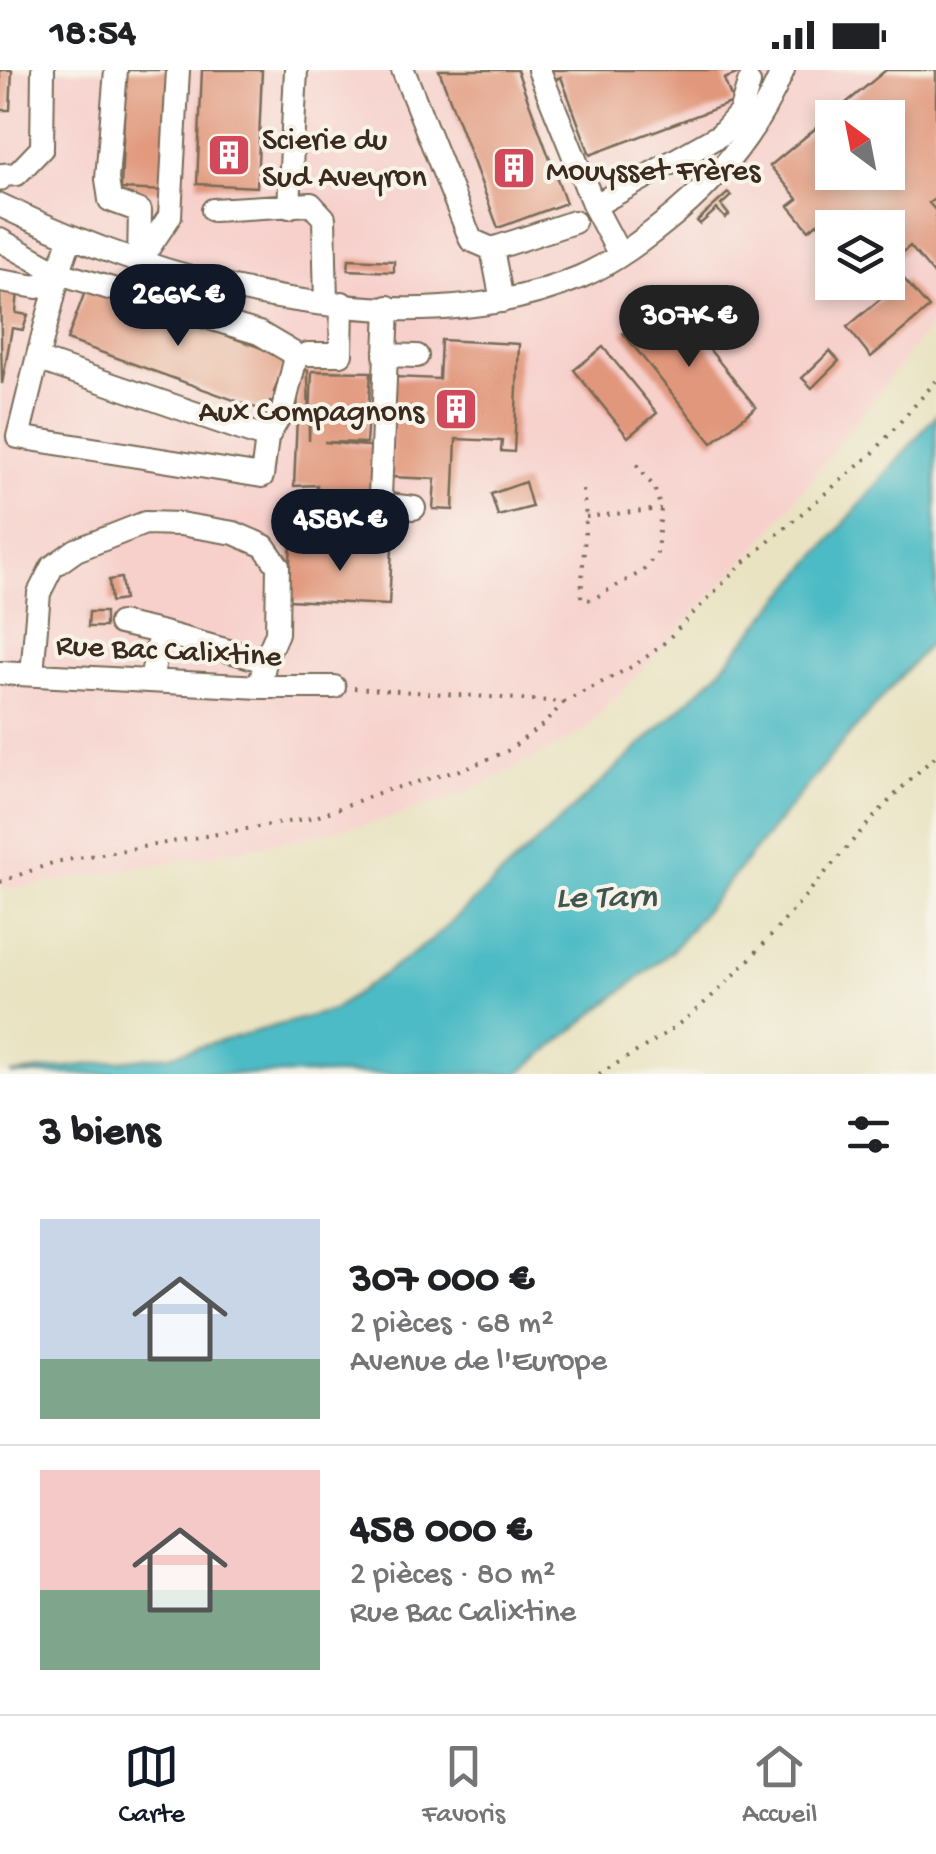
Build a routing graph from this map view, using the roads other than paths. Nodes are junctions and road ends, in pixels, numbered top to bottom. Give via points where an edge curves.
1 (43, 70) edge
2 (116, 70) edge
3 (178, 70) edge
4 (296, 70) edge
5 (403, 70) edge
6 (540, 70) edge
7 (783, 70) edge
8 (749, 83) dead end
9 (720, 135) junction
10 (730, 160) junction
11 (1, 175) edge
12 (0, 206) edge
13 (594, 206) junction
14 (288, 207) junction
15 (213, 210) dead end
16 (574, 222) dead end
17 (72, 237) junction
18 (0, 240) edge
19 (492, 249) junction
20 (620, 255) junction
21 (139, 262) junction
22 (59, 273) junction
23 (0, 281) edge
24 (502, 301) junction
25 (334, 303) junction
26 (388, 308) junction
27 (308, 354) dead end
28 (386, 355) junction
29 (417, 356) dead end
30 (37, 358) junction
31 (267, 438) junction
32 (414, 508) dead end
33 (120, 622) dead end
34 (160, 632) junction
35 (265, 661) junction
36 (0, 673) edge
37 (32, 674) junction
38 (151, 681) junction
39 (260, 687) junction
40 (334, 687) road end

1 - 11 street via 42,148 17,174
2 - 21 street via 106,178 110,200 140,211
3 - 21 street via 170,216
4 - 14 street
5 - 19 street via 471,240
6 - 13 street
7 - 10 street
8 - 9 street via 740,113
9 - 10 street
9 - 13 street
10 - 20 street
12 - 17 street
13 - 20 street
14 - 15 street
14 - 25 street via 311,204 324,218
16 - 19 street
17 - 21 street
17 - 22 street
18 - 22 street
19 - 24 street
20 - 24 street via 580,277
21 - 25 street via 233,288
22 - 23 street via 36,287
22 - 30 street
22 - 31 street via 259,333 293,353 283,410
24 - 26 street
25 - 26 street
25 - 27 street via 341,354
26 - 28 street
28 - 29 street
28 - 32 street via 380,496 388,506
30 - 31 street
30 - 31 street via 18,438 262,476
33 - 34 street
34 - 35 street
34 - 38 street
35 - 37 street via 277,633 278,566 264,546 234,533 144,523 52,567 40,593
35 - 39 street
36 - 37 street, Rue Bac Calixtine
37 - 38 street, Rue Bac Calixtine
38 - 39 street, Rue Bac Calixtine
39 - 40 street, Rue Bac Calixtine

